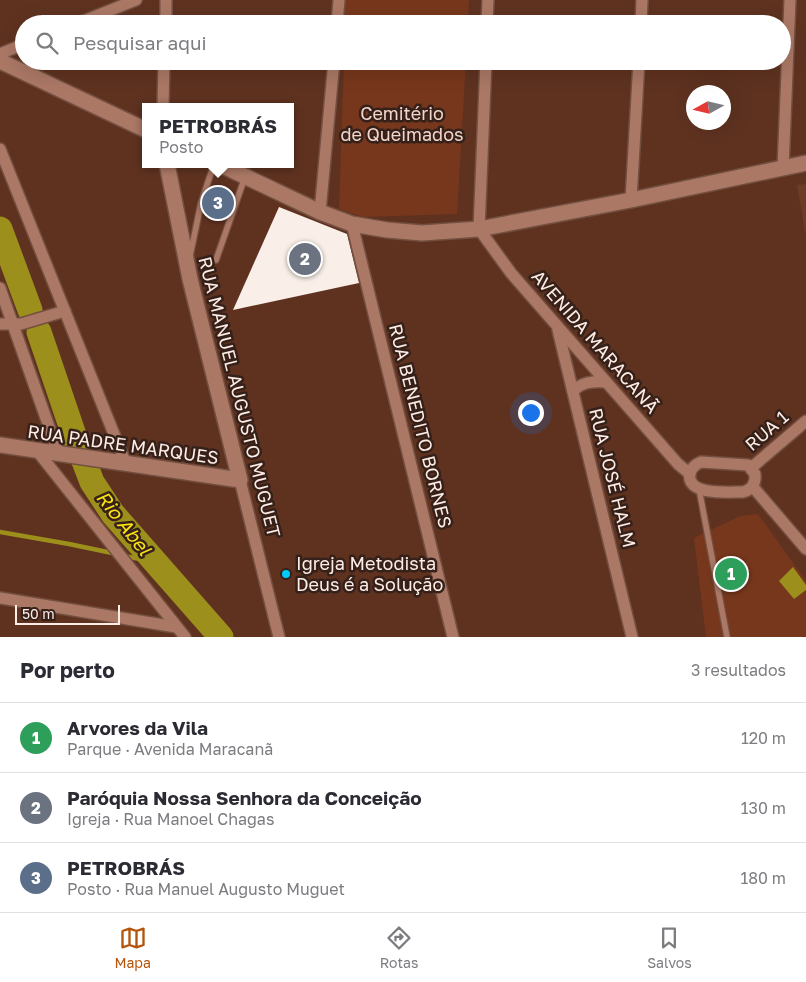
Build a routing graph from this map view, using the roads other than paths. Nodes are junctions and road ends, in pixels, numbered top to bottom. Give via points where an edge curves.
1 (136, 0) edge
2 (166, 0) edge
3 (339, 0) edge
4 (488, 0) edge
5 (642, 0) edge
6 (790, 0) edge
7 (98, 15) edge
8 (166, 15) edge
9 (338, 15) edge
10 (487, 15) edge
11 (641, 15) edge
12 (789, 15) edge
13 (15, 48) edge
14 (0, 54) edge
15 (0, 61) edge
16 (15, 68) edge
17 (19, 70) edge
18 (164, 70) edge
19 (333, 70) edge
20 (486, 70) edge
21 (639, 70) edge
22 (787, 70) edge
23 (163, 103) edge
24 (142, 128) edge
25 (0, 149) edge
26 (806, 163) edge
27 (168, 168) edge
28 (213, 168) edge
29 (228, 168) edge
30 (783, 168) junction
31 (245, 176) junction
32 (632, 200) junction
33 (320, 212) junction
34 (352, 224) junction
35 (479, 229) junction
36 (216, 260) dead end
37 (188, 268) junction
38 (0, 288) edge
39 (65, 311) junction
40 (0, 324) edge
41 (17, 325) junction
42 (557, 328) junction
43 (606, 382) junction
44 (573, 391) junction
45 (806, 421) edge
46 (0, 445) edge
47 (38, 452) junction
48 (62, 455) junction
49 (120, 464) junction
50 (752, 468) junction
51 (690, 474) junction
52 (240, 480) junction
53 (753, 487) junction
54 (699, 489) junction
55 (806, 549) edge
56 (0, 598) edge
57 (176, 627) junction
58 (185, 637) edge
59 (279, 637) edge
60 (453, 637) edge
61 (632, 637) edge
62 (727, 637) edge

1 - 7 street
2 - 8 street
3 - 9 street
4 - 10 street
5 - 11 street
6 - 12 street
13 - 14 street
15 - 16 main road
17 - 24 main road
18 - 23 street
19 - 33 street
20 - 35 street
21 - 32 street
22 - 30 street
25 - 39 street
26 - 30 main road
27 - 37 main road, RUA MANUEL AUGUSTO MUGUET
28 - 37 lane via 201,203
29 - 31 main road
30 - 32 main road
31 - 33 main road
31 - 36 lane
32 - 35 main road
33 - 34 main road
34 - 35 main road via 422,233
34 - 60 street, RUA BENEDITO BORNES
35 - 42 street, AVENIDA MARACANÃ
37 - 52 main road, RUA MANUEL AUGUSTO MUGUET
38 - 41 street
39 - 41 street
39 - 49 street
40 - 41 street
41 - 48 street
42 - 43 street, AVENIDA MARACANÃ
42 - 44 street, RUA JOSÉ HALM
43 - 44 street via 585,383
43 - 51 street, AVENIDA MARACANÃ
44 - 61 street, RUA JOSÉ HALM
45 - 50 street, RUA 1
46 - 47 main road, RUA PADRE MARQUES
47 - 48 main road, RUA PADRE MARQUES
47 - 57 street
48 - 49 main road, RUA PADRE MARQUES
49 - 52 main road, RUA PADRE MARQUES
50 - 51 street via 743,464 704,462 695,465
50 - 53 street via 755,476
51 - 54 street, AVENIDA MARACANÃ via 692,483
52 - 59 street, RUA MANUEL AUGUSTO MUGUET
53 - 54 street via 743,492
53 - 55 street
54 - 62 lane
56 - 57 street
57 - 58 street

